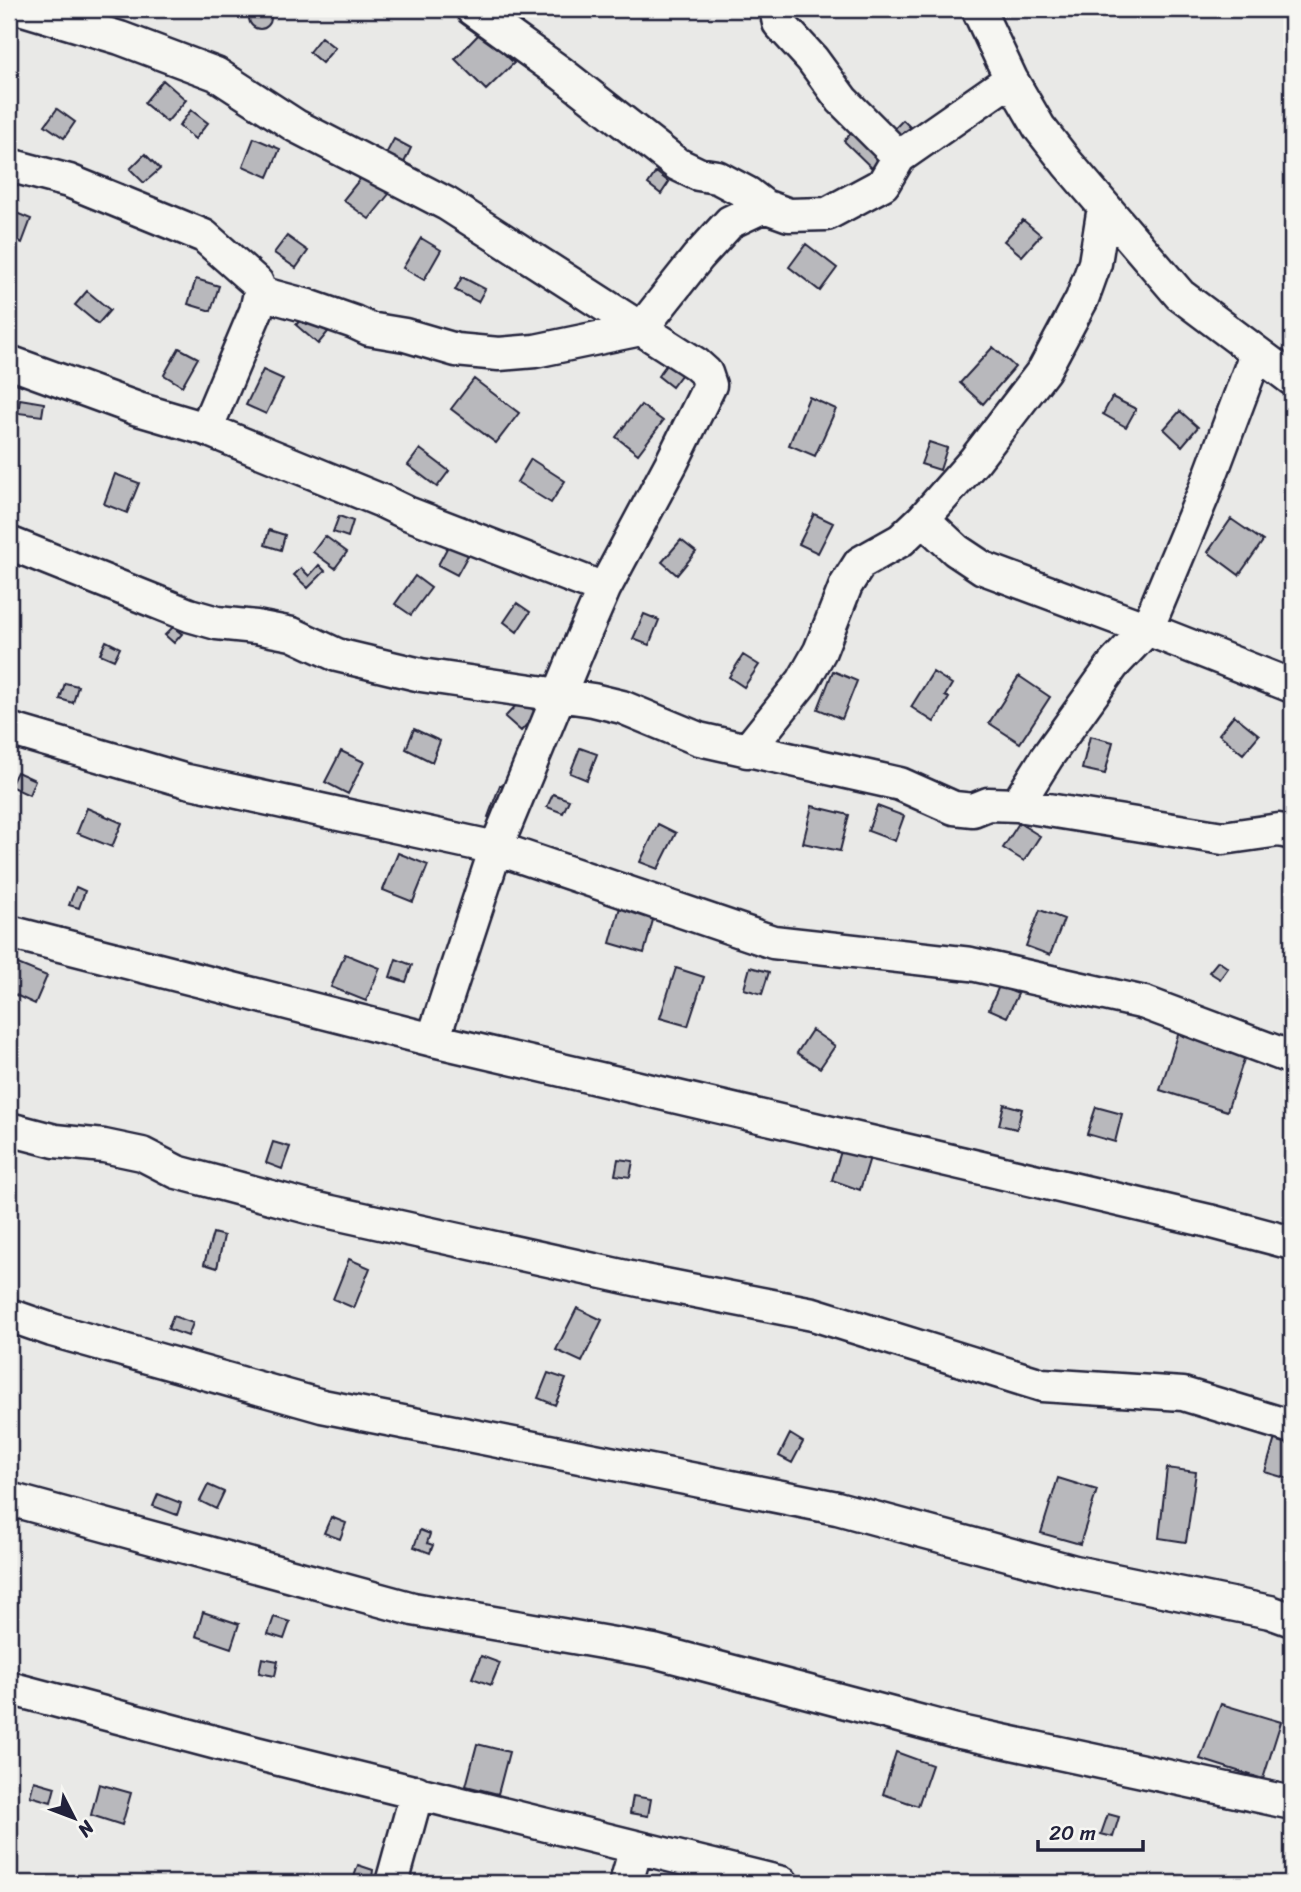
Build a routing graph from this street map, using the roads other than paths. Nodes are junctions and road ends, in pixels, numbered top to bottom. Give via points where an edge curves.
1 (23, 9) edge
2 (472, 9) edge
3 (776, 9) edge
4 (978, 9) edge
5 (1011, 79) junction
6 (899, 157) junction
7 (9, 165) edge
8 (764, 206) junction
9 (1104, 207) junction
10 (260, 293) junction
11 (641, 329) junction
12 (1256, 354) junction
13 (9, 362) edge
14 (1292, 379) edge
15 (206, 429) junction
16 (923, 519) junction
17 (9, 542) edge
18 (604, 589) junction
19 (1147, 629) junction
20 (1292, 687) edge
21 (559, 696) junction
22 (9, 729) edge
23 (747, 751) junction
24 (1017, 805) junction
25 (1292, 833) edge
26 (496, 848) junction
27 (9, 932) edge
28 (433, 1040) junction
29 (1292, 1058) edge
30 (9, 1129) edge
31 (1292, 1243) edge
32 (9, 1315) edge
33 (1292, 1427) edge
34 (9, 1499) edge
35 (1292, 1620) edge
36 (9, 1688) edge
37 (417, 1793) junction
38 (1292, 1803) edge
39 (636, 1848) junction
40 (392, 1883) edge
41 (626, 1883) edge
42 (782, 1883) edge

1 - 11 street via 120,38 215,74 296,126 447,204
2 - 8 street via 677,164 717,177
3 - 6 street via 779,23 842,100
4 - 5 street
5 - 6 street
5 - 9 street via 1039,127
6 - 8 street via 883,184 827,214 789,215
7 - 10 street via 69,181 204,236 257,283
8 - 11 street via 730,222
9 - 12 street via 1180,295
9 - 16 street via 1095,263 1082,299 1044,370
10 - 11 street via 369,329 456,350 535,351
10 - 15 street
11 - 18 street via 696,363 710,385
12 - 14 street
12 - 19 street
13 - 15 street
15 - 18 street
16 - 19 street via 956,551 983,568
16 - 23 street via 901,540 860,563 803,681
17 - 21 street via 217,623 292,634 337,655 421,676
18 - 21 street
19 - 20 street
19 - 24 street via 1113,665
21 - 23 street via 621,707 699,739
21 - 26 street
22 - 26 street via 187,781
23 - 24 street via 900,784 954,808
24 - 25 street via 1223,838 1279,830
26 - 28 street
26 - 29 street via 774,942 971,964 1105,994 1145,1003
27 - 28 street
28 - 31 street
30 - 33 street via 142,1154 177,1172 308,1207 813,1314 1042,1384 1183,1394
32 - 35 street via 322,1406 837,1508 1075,1572
34 - 38 street via 412,1609 654,1651 956,1731
36 - 37 street
37 - 39 street
37 - 40 street
39 - 41 street
39 - 42 street

